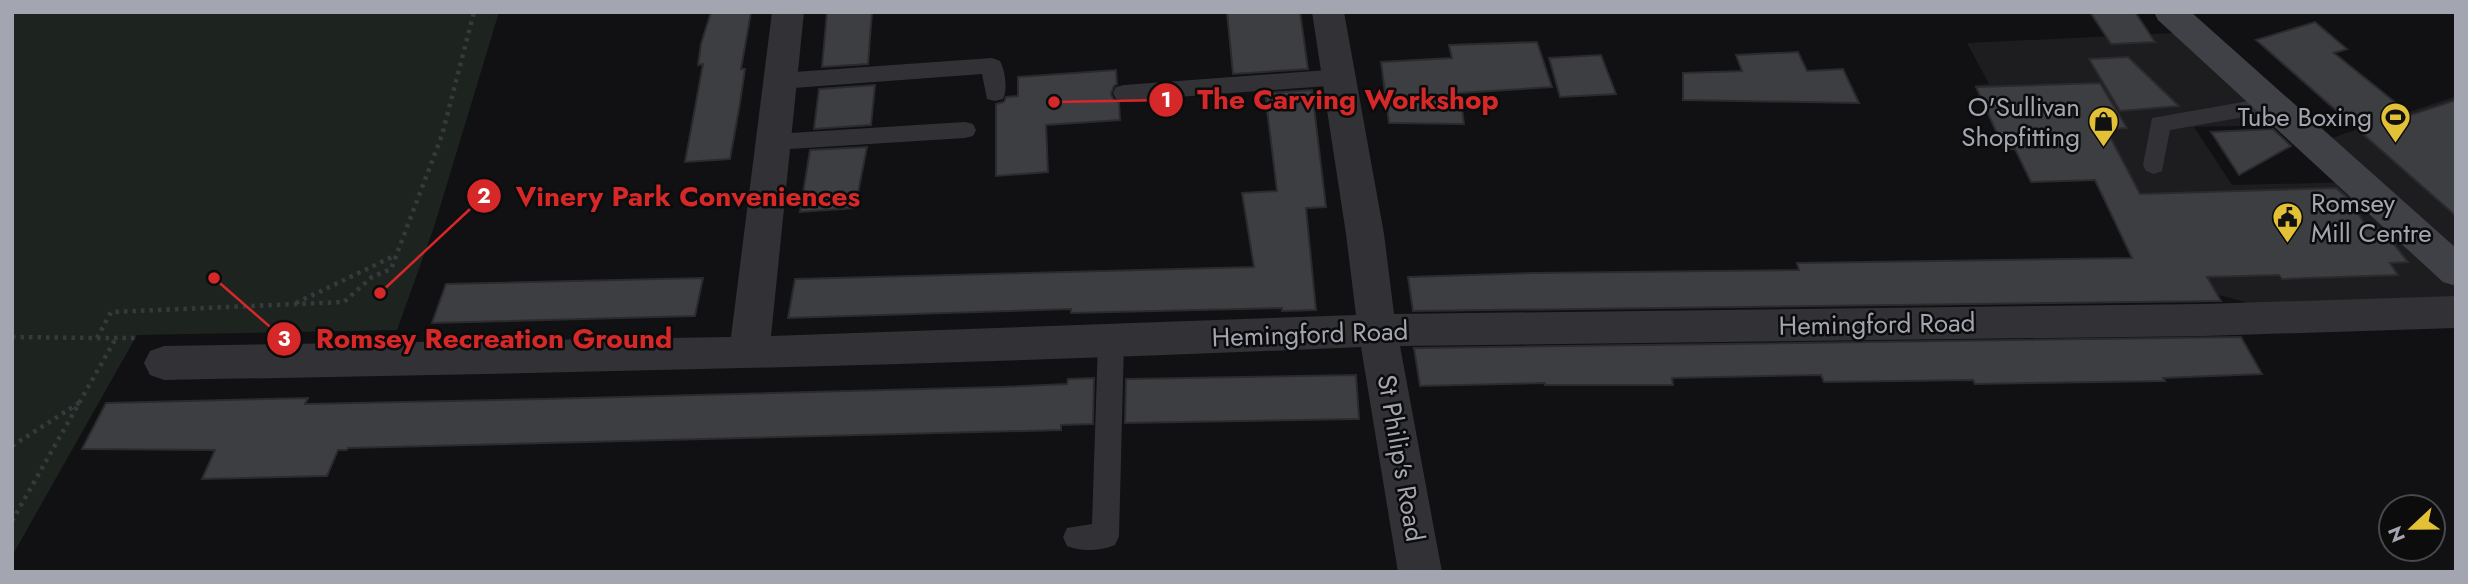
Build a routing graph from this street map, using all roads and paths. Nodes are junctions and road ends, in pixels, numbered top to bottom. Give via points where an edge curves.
1 (474, 12) edge
2 (788, 12) edge
3 (1328, 12) edge
4 (2170, 12) edge
5 (1341, 77) junction
6 (780, 82) junction
7 (995, 93) dead end
8 (1124, 93) dead end
9 (2272, 105) junction
10 (965, 130) dead end
11 (774, 142) junction
12 (2154, 165) dead end
13 (394, 256) junction
14 (2456, 271) edge
15 (292, 305) junction
16 (2456, 312) edge
17 (1390, 330) junction
18 (12, 337) edge
19 (116, 338) dead end
20 (1111, 342) junction
21 (749, 353) junction
22 (164, 363) dead end
23 (82, 402) junction
24 (12, 446) edge
25 (12, 521) edge
26 (1077, 537) dead end
27 (1420, 572) edge

1 - 13 path via 442,135
2 - 6 street
3 - 5 street, St Philip's Road
4 - 9 street
5 - 8 lane
5 - 17 street, St Philip's Road
6 - 7 lane via 992,66
6 - 11 street
9 - 12 lane via 2160,124
9 - 14 street
10 - 11 lane
11 - 21 street
13 - 15 path
13 - 15 path via 391,269 372,277 344,302
15 - 18 path via 111,312 97,338
16 - 17 street, Hemingford Road via 2230,320
17 - 20 street, Hemingford Road
17 - 27 street, St Philip's Road via 1397,430
19 - 23 path
20 - 21 street, Hemingford Road
20 - 26 lane via 1105,536
21 - 22 street, Hemingford Road
23 - 24 path
23 - 25 path

